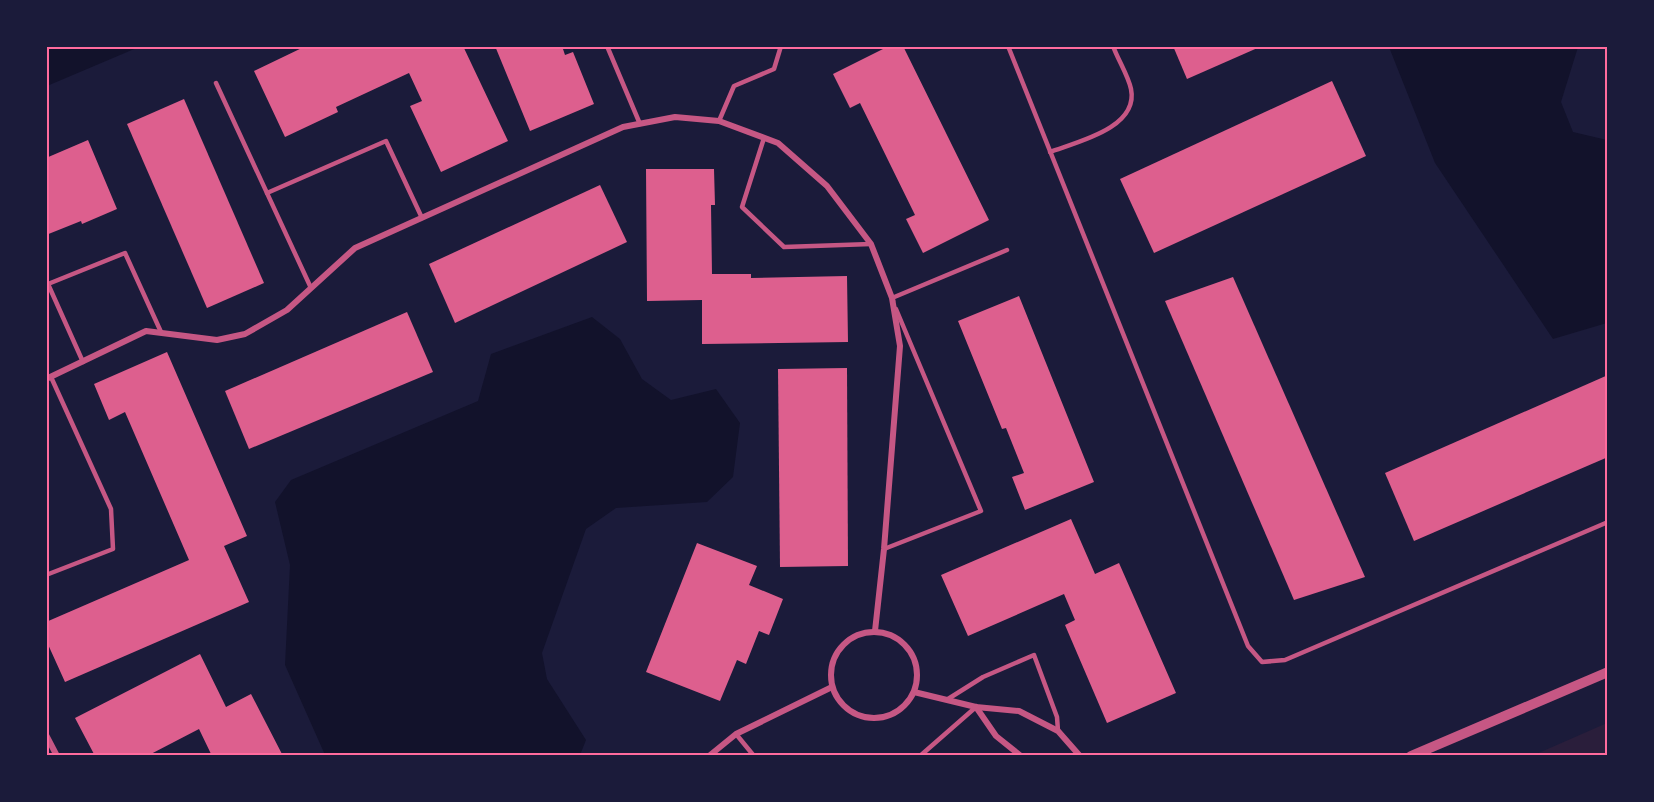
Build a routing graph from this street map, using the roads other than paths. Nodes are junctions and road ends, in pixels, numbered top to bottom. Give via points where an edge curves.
1 (607, 46) edge
2 (781, 46) edge
3 (1008, 46) edge
4 (1113, 46) edge
5 (216, 83) dead end
6 (719, 121) junction
7 (640, 124) junction
8 (764, 138) junction
9 (1050, 152) junction
10 (267, 193) junction
11 (423, 218) junction
12 (871, 244) junction
13 (1007, 250) dead end
14 (311, 288) junction
15 (892, 298) junction
16 (161, 332) junction
17 (83, 362) junction
18 (49, 378) edge
19 (1608, 522) edge
20 (884, 549) junction
21 (46, 575) edge
22 (875, 632) junction
23 (1608, 672) edge
24 (832, 687) junction
25 (914, 692) junction
26 (948, 699) junction
27 (976, 706) junction
28 (1058, 731) junction
29 (736, 734) junction
30 (46, 735) edge
31 (57, 756) edge
32 (709, 756) edge
33 (754, 756) edge
34 (920, 756) edge
35 (1021, 756) edge
36 (1080, 756) edge
37 (1411, 756) edge

1 - 7 lane
2 - 6 lane via 774,69 734,86
3 - 9 lane
4 - 9 lane via 1131,90 1124,117 1102,132
5 - 10 lane
6 - 7 street via 675,117
6 - 8 street
7 - 11 street via 623,127
8 - 12 street via 778,143 827,186
8 - 12 lane via 742,207 784,248
9 - 19 lane via 1248,646 1262,662 1285,660
10 - 11 lane via 386,141
10 - 14 lane
11 - 14 street via 355,248
12 - 15 street
13 - 15 lane
14 - 16 street via 287,310 245,334 216,340
15 - 20 street via 900,346
15 - 20 lane via 981,511
16 - 17 street via 146,331
16 - 17 lane via 125,253 48,284
17 - 18 street
18 - 21 lane via 111,509 113,549
20 - 22 street
22 - 24 street via 860,634 843,645 830,672
22 - 25 street via 903,642 912,655 917,677
23 - 37 street
24 - 25 street via 847,709 860,717 875,719 894,714
24 - 29 street
25 - 26 street
26 - 27 street
26 - 28 lane via 983,677 1034,655 1057,717
27 - 28 street via 1019,711
27 - 34 lane
27 - 35 street via 996,736
28 - 36 street
29 - 32 street
29 - 33 lane
30 - 31 street

